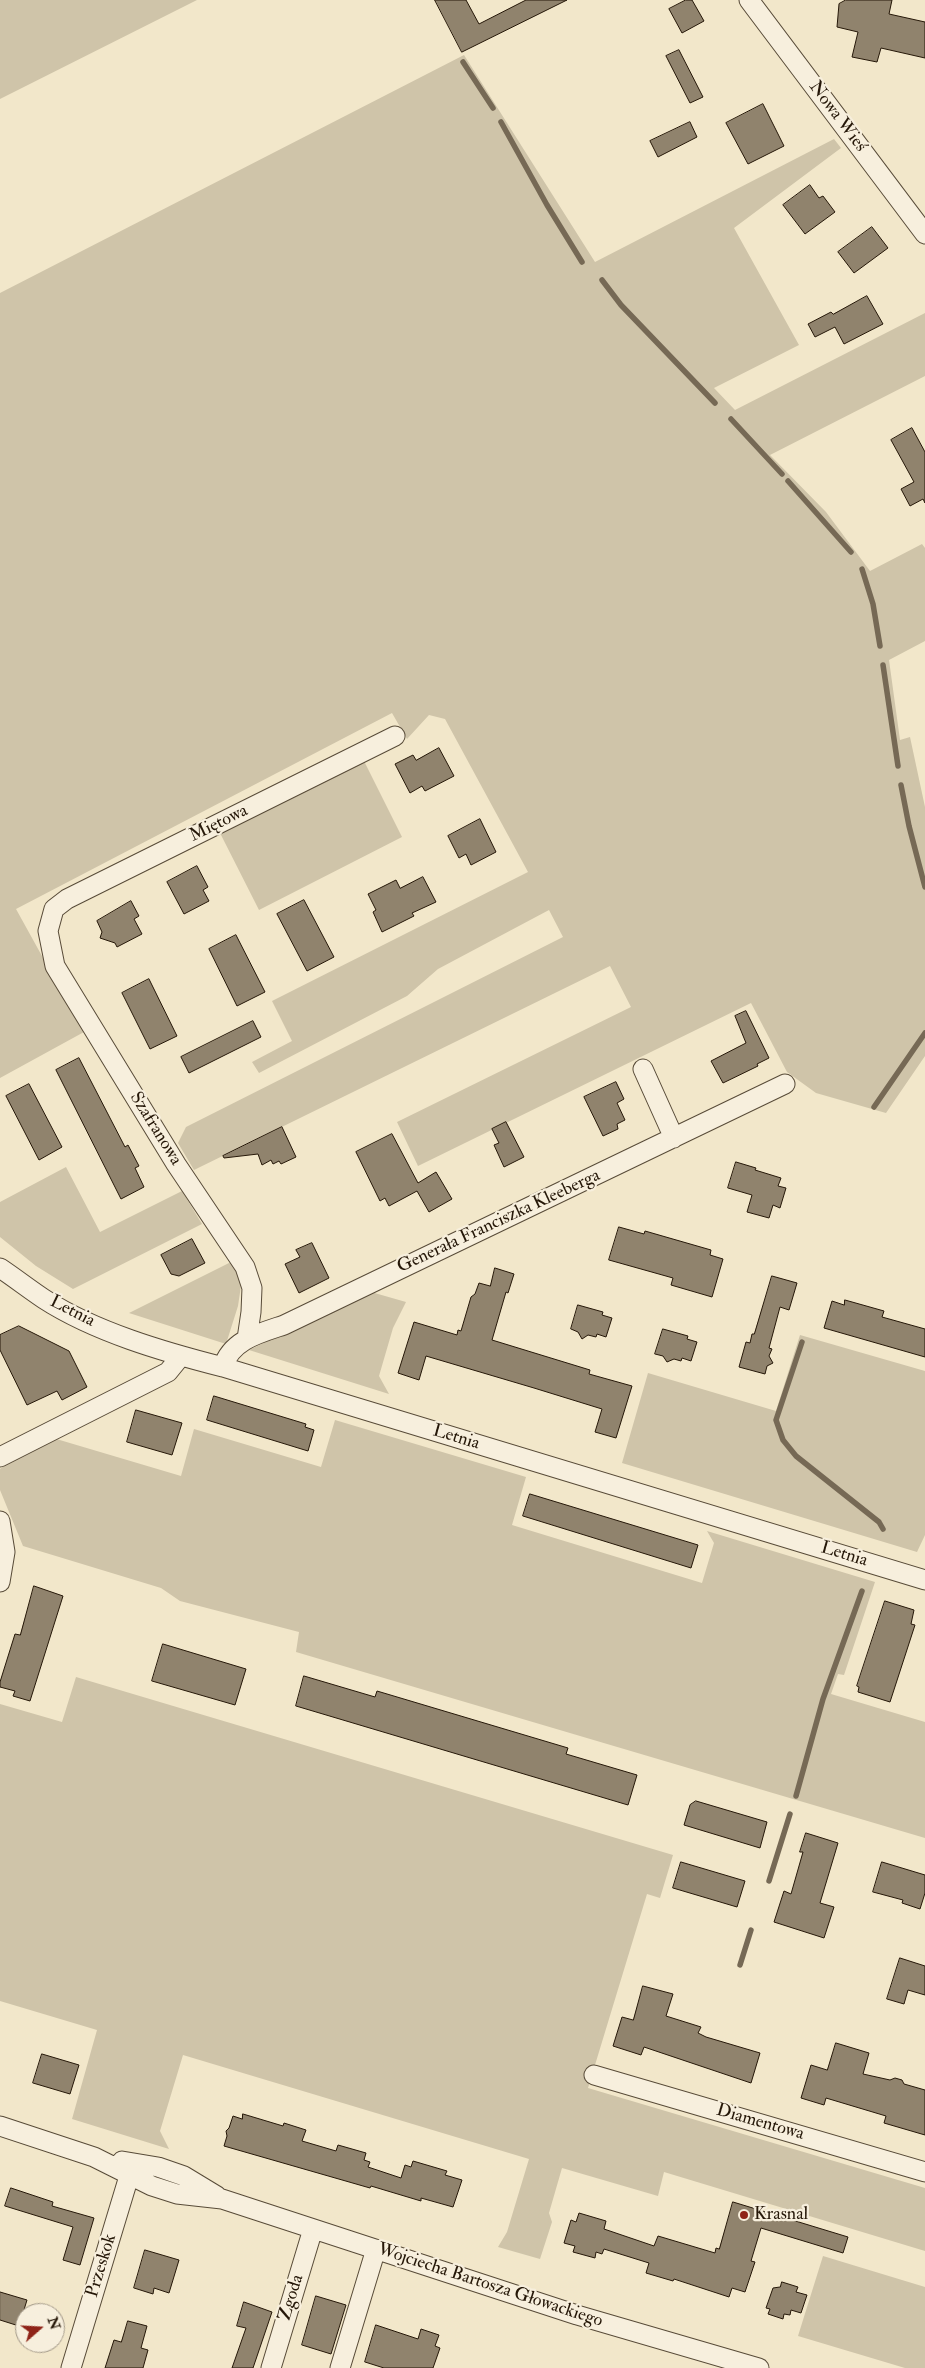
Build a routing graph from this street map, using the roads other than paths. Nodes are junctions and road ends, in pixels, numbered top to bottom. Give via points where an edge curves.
1 (749, 0) edge
2 (925, 234) edge
3 (395, 736) dead end
4 (52, 920) joint
5 (643, 1069) dead end
6 (785, 1084) dead end
7 (674, 1138) junction
8 (0, 1268) edge
9 (247, 1340) junction
10 (181, 1356) junction
11 (223, 1367) junction
12 (0, 1457) edge
13 (0, 1521) edge
14 (925, 1580) edge
15 (0, 1582) edge
16 (594, 2075) dead end
17 (0, 2126) edge
18 (131, 2169) junction
19 (925, 2172) edge
20 (313, 2229) junction
21 (376, 2249) junction
22 (71, 2368) edge
23 (272, 2368) edge
24 (340, 2368) edge
25 (759, 2368) edge

1 - 2 street, Nowa Wieś
3 - 4 street, Miętowa via 67,899 54,909
4 - 9 street, Szafranowa via 48,931 55,966 176,1164 244,1267 252,1288
5 - 7 street
6 - 7 street, Generała Franciszka Kleeberga
7 - 9 street, Generała Franciszka Kleeberga
8 - 10 street, Letnia via 67,1312
9 - 11 street, Generała Franciszka Kleeberga via 230,1350
10 - 11 street, Letnia
10 - 12 street via 168,1372
11 - 14 street, Letnia
13 - 15 street via 5,1552
16 - 19 street, Diamentowa
17 - 18 street, Wojciecha Bartosza Głowackiego
18 - 20 street, Wojciecha Bartosza Głowackiego via 152,2186 177,2194 222,2199
18 - 22 street, Przeskok
20 - 21 street, Wojciecha Bartosza Głowackiego
20 - 23 street, Zgoda
21 - 24 street
21 - 25 street, Wojciecha Bartosza Głowackiego via 577,2315

